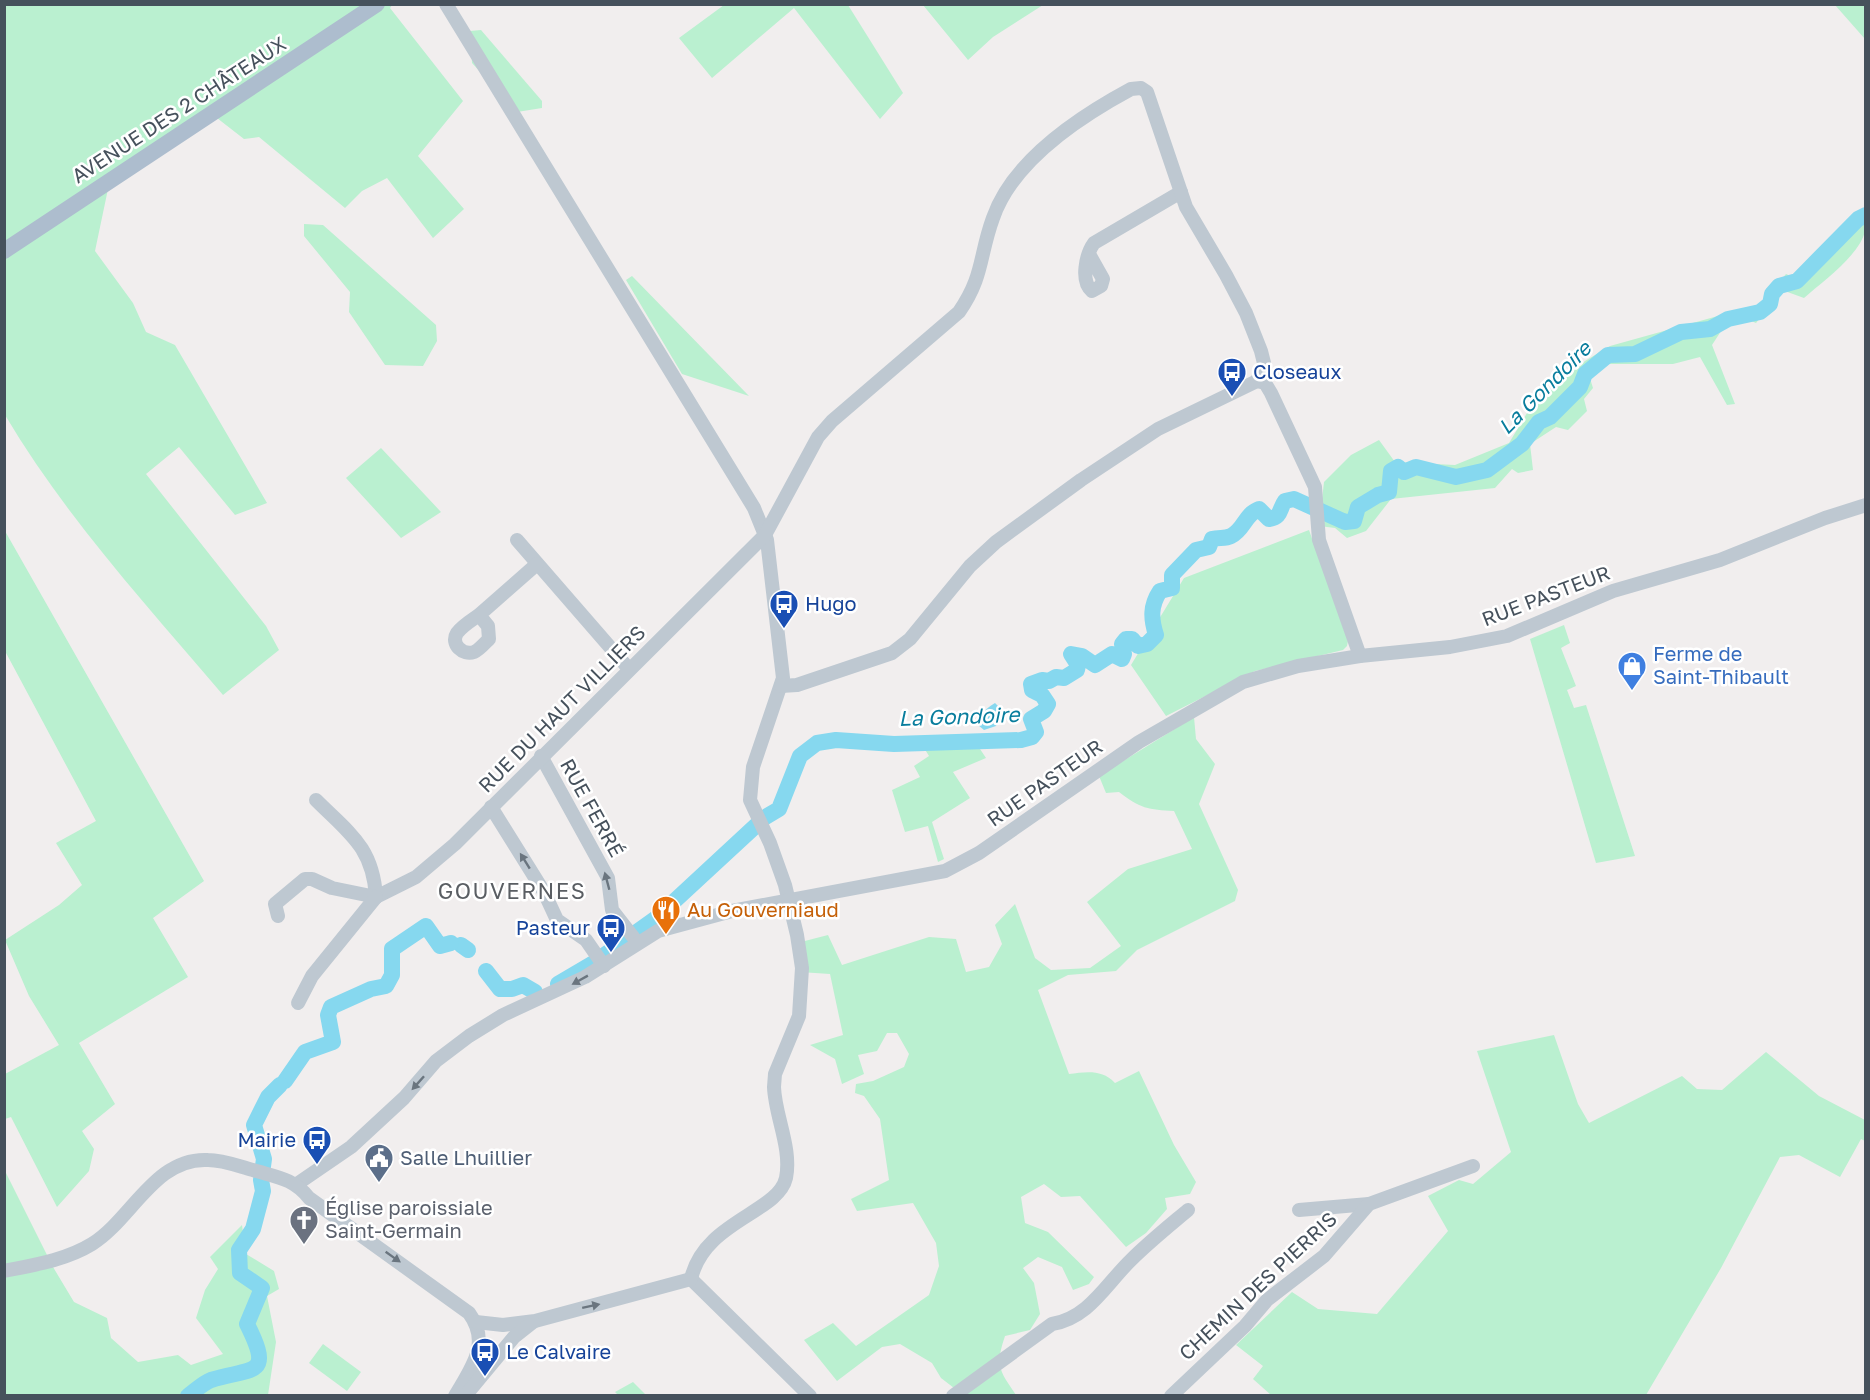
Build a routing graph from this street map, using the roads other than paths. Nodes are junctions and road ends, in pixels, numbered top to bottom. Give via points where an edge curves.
1 (377, 4) edge
2 (446, 4) edge
3 (1180, 192) junction
4 (4, 251) edge
5 (1089, 254) dead end
6 (1257, 381) junction
7 (1866, 505) edge
8 (765, 534) junction
9 (517, 540) dead end
10 (537, 564) junction
11 (479, 615) dead end
12 (1360, 656) junction
13 (629, 669) junction
14 (782, 686) junction
15 (541, 756) junction
16 (316, 800) dead end
17 (490, 807) junction
18 (376, 897) junction
19 (789, 900) junction
20 (278, 916) dead end
21 (633, 938) junction
22 (601, 961) junction
23 (298, 1003) dead end
24 (1473, 1166) dead end
25 (297, 1184) junction
26 (1369, 1204) junction
27 (1188, 1209) dead end
28 (1299, 1210) dead end
29 (4, 1271) edge
30 (691, 1279) junction
31 (535, 1321) junction
32 (476, 1322) junction
33 (456, 1395) edge
34 (465, 1395) edge
35 (810, 1395) edge
36 (953, 1395) edge
37 (1171, 1395) edge

1 - 4 main road, AVENUE DES 2 CHÂTEAUX
2 - 8 street via 748,498
3 - 5 street via 1099,239
3 - 6 street via 1246,313 1263,363
3 - 8 street, RUE DU HAUT VILLIERS via 1150,99 1141,88 1114,99 1044,146 1007,188 985,239 982,269 959,312 818,437
6 - 12 street via 1265,383 1315,487 1319,540
6 - 14 street via 1149,435 996,542 970,566 910,639 892,652 796,685
7 - 12 street, RUE PASTEUR via 1720,560 1613,591 1507,636 1450,647
8 - 13 street, RUE DU HAUT VILLIERS
8 - 14 street
9 - 10 street
10 - 11 street
10 - 13 street
12 - 19 street, RUE PASTEUR via 1299,666 1243,682 1218,694 952,868
13 - 15 street, RUE DU HAUT VILLIERS
14 - 19 street via 751,778 750,800
15 - 17 street, RUE DU HAUT VILLIERS
21 -> 15 street, RUE FERRÉ via 612,910 608,878
16 - 18 street via 366,853 375,873
17 - 18 street, RUE DU HAUT VILLIERS via 416,877
22 -> 17 street via 586,940 557,920 544,892
18 - 20 street via 305,879 275,904
18 - 23 street via 312,976
19 - 21 street, RUE PASTEUR
19 - 30 street via 798,935 802,995 793,1037 774,1087 788,1162 785,1181 760,1207 713,1239 700,1254
21 - 22 street, RUE PASTEUR
22 -> 25 street, RUE PASTEUR via 570,986 502,1015 469,1036 436,1061 404,1098 351,1147
24 - 26 street, CHEMIN DES PIERRIS
25 - 29 street via 216,1160 186,1163 157,1180 119,1223 92,1244 54,1260
25 -> 32 street via 309,1198 457,1303
26 - 28 street
26 - 37 street, CHEMIN DES PIERRIS via 1324,1256 1267,1300 1245,1326
27 - 36 street via 1077,1315 1052,1324
31 -> 30 street
30 - 35 street
31 - 32 street via 503,1325
31 - 34 street via 514,1337
32 - 33 street via 479,1352

